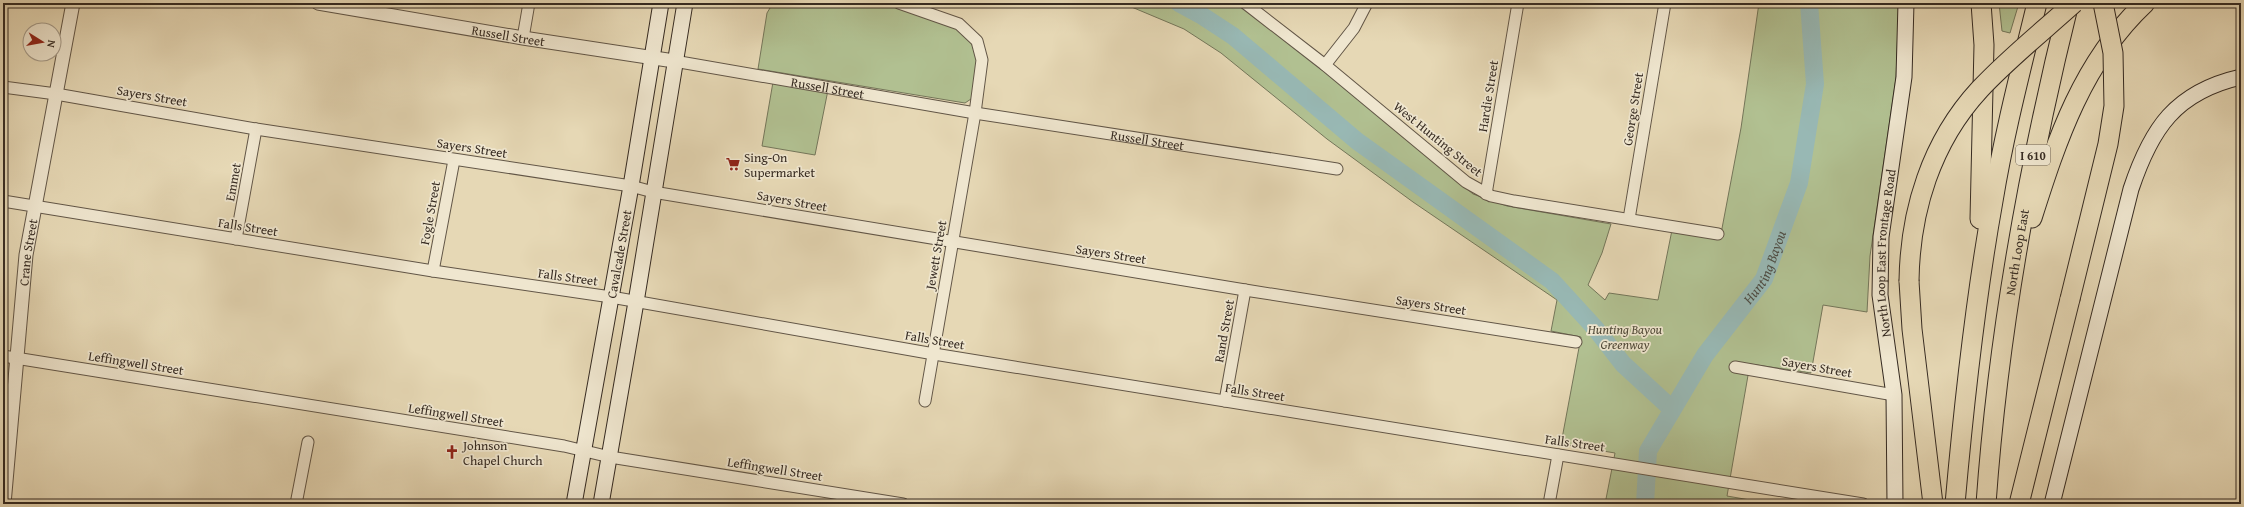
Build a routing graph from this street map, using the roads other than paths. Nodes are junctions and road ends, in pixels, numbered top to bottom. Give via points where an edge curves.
1 (73, 3) edge
2 (318, 3) edge
3 (529, 3) edge
4 (661, 3) edge
5 (685, 3) edge
6 (899, 3) edge
7 (1245, 3) edge
8 (1367, 3) edge
9 (1518, 3) edge
10 (1665, 3) edge
11 (1906, 3) edge
12 (1981, 3) edge
13 (2037, 3) edge
14 (2069, 3) edge
15 (2074, 3) edge
16 (2103, 3) edge
17 (2144, 3) edge
18 (375, 8) edge
19 (523, 38) junction
20 (651, 57) junction
21 (674, 61) junction
22 (1324, 65) junction
23 (2241, 77) edge
24 (3, 87) edge
25 (56, 94) junction
26 (975, 113) junction
27 (256, 129) junction
28 (454, 160) junction
29 (1337, 169) dead end
30 (631, 186) junction
31 (653, 192) junction
32 (1486, 194) junction
33 (3, 201) edge
34 (34, 205) junction
35 (1630, 219) junction
36 (1718, 234) dead end
37 (236, 239) junction
38 (953, 242) junction
39 (433, 271) junction
40 (1979, 287) junction
41 (1245, 290) junction
42 (611, 297) junction
43 (636, 302) junction
44 (2007, 308) junction
45 (1576, 342) dead end
46 (934, 354) junction
47 (3, 356) edge
48 (18, 359) junction
49 (1735, 367) dead end
50 (1894, 395) junction
51 (925, 401) dead end
52 (1225, 402) junction
53 (308, 442) dead end
54 (585, 450) junction
55 (1558, 455) junction
56 (610, 457) junction
57 (6, 466) edge
58 (4, 504) edge
59 (296, 504) edge
60 (574, 504) edge
61 (601, 504) edge
62 (903, 504) edge
63 (1549, 504) edge
64 (1863, 504) edge
65 (1895, 504) edge
66 (1933, 504) edge
67 (1956, 504) edge
68 (1986, 504) edge
69 (2019, 504) edge
70 (2052, 504) edge

1 - 25 street, Crane Street
2 - 18 street, Russell Street
3 - 19 street
4 - 20 main road, Cavalcade Street
5 - 21 main road, Cavalcade Street
6 - 26 street, Jewett Street via 951,20 976,41 982,66
7 - 22 street, West Hunting Street
8 - 22 street via 1354,28
9 - 32 street, Hardie Street
10 - 35 street, George Street
11 - 50 main road, North Loop East Frontage Road via 1904,77 1881,237 1880,295
12 - 40 highway via 1984,45
13 - 40 highway, I 610 via 2011,111
14 - 44 highway, North Loop East / I 610 via 2034,154
15 - 66 highway, bridge via 1979,90 1947,135 1932,164 1919,201 1910,241 1908,281
16 - 69 highway, bridge via 2114,58 2113,113 2108,144
17 - 44 highway via 2102,51 2079,92 2046,176
18 - 19 street, Russell Street
19 - 20 street, Russell Street
20 - 21 street, Russell Street
20 - 30 main road, Cavalcade Street
21 - 26 street, Russell Street
21 - 31 main road, Cavalcade Street
22 - 32 street, West Hunting Street via 1466,182
23 - 70 main road via 2222,82 2182,103 2162,122 2146,148 2131,189
24 - 25 street, Sayers Street
25 - 27 street, Sayers Street
25 - 34 street, Crane Street
26 - 29 street, Russell Street
26 - 38 street, Jewett Street
27 - 28 street, Sayers Street
27 - 37 street, Emmet
28 - 30 street, Sayers Street
28 - 39 street, Fogle Street
30 - 31 street, Sayers Street
30 - 42 main road, Cavalcade Street
31 - 38 street, Sayers Street
31 - 43 main road, Cavalcade Street
32 - 35 street, West Hunting Street via 1514,201
33 - 34 street, Falls Street
34 - 37 street, Falls Street
34 - 48 street, Crane Street via 26,255
35 - 36 street, West Hunting Street
37 - 39 street, Falls Street
38 - 41 street, Sayers Street
38 - 46 street, Jewett Street
39 - 42 street, Falls Street
40 - 67 highway, I 610
41 - 45 street, Sayers Street
41 - 52 street, Rand Street
42 - 43 street, Falls Street
42 - 54 main road, Cavalcade Street
43 - 46 street, Falls Street
43 - 56 main road, Cavalcade Street
44 - 68 highway, North Loop East / I 610
46 - 51 street, Jewett Street
46 - 52 street, Falls Street
47 - 48 street, Leffingwell Street
48 - 54 street, Leffingwell Street
48 - 57 street, Crane Street
49 - 50 street, Sayers Street
50 - 65 main road, North Loop East Frontage Road
52 - 55 street, Falls Street
53 - 59 street
54 - 56 street, Leffingwell Street
54 - 60 main road, Cavalcade Street
55 - 63 street
55 - 64 street, Falls Street via 1628,464
56 - 61 main road, Cavalcade Street
56 - 62 street, Leffingwell Street
57 - 58 street, Crane Street

